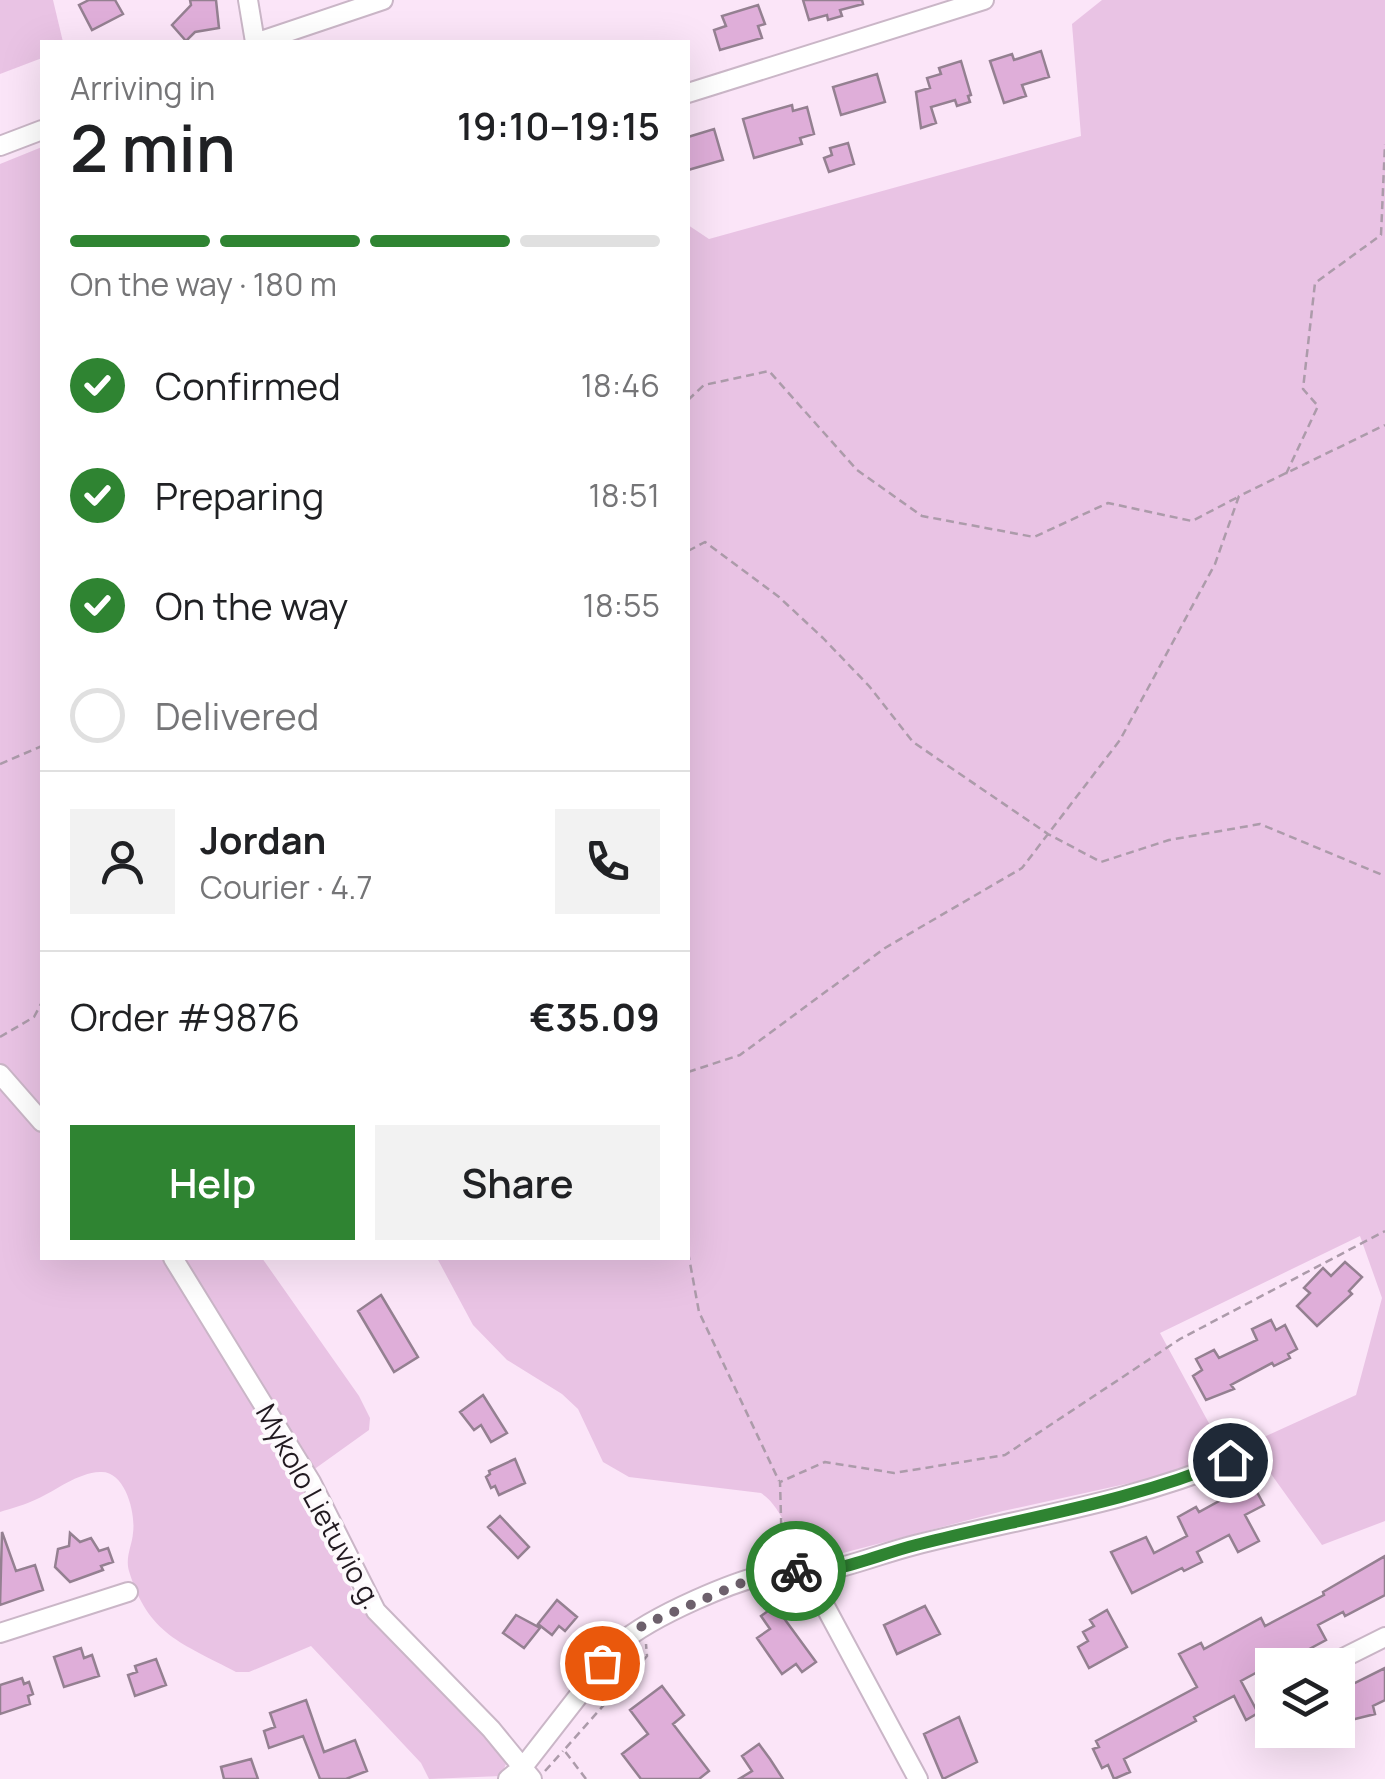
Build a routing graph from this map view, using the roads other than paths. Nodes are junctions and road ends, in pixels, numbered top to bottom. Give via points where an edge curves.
1 (248, 0) edge
2 (383, 0) edge
3 (984, 0) edge
4 (256, 40) edge
5 (262, 40) edge
6 (690, 93) edge
7 (40, 131) edge
8 (0, 146) edge
9 (0, 1074) edge
10 (40, 1120) edge
11 (174, 1260) edge
12 (1230, 1460) dead end
13 (816, 1574) junction
14 (128, 1592) dead end
15 (0, 1633) edge
16 (1385, 1637) edge
17 (1355, 1652) edge
18 (525, 1776) edge
19 (918, 1779) edge

1 - 4 street
2 - 5 street
3 - 6 street
7 - 8 street
9 - 10 street
11 - 18 street, Mykolo Lietuvio g. via 311,1482 376,1611 491,1729
12 - 13 street via 1112,1501
13 - 18 street via 783,1571 751,1579 635,1630 602,1663
13 - 19 street via 819,1595
14 - 15 street
16 - 17 street

